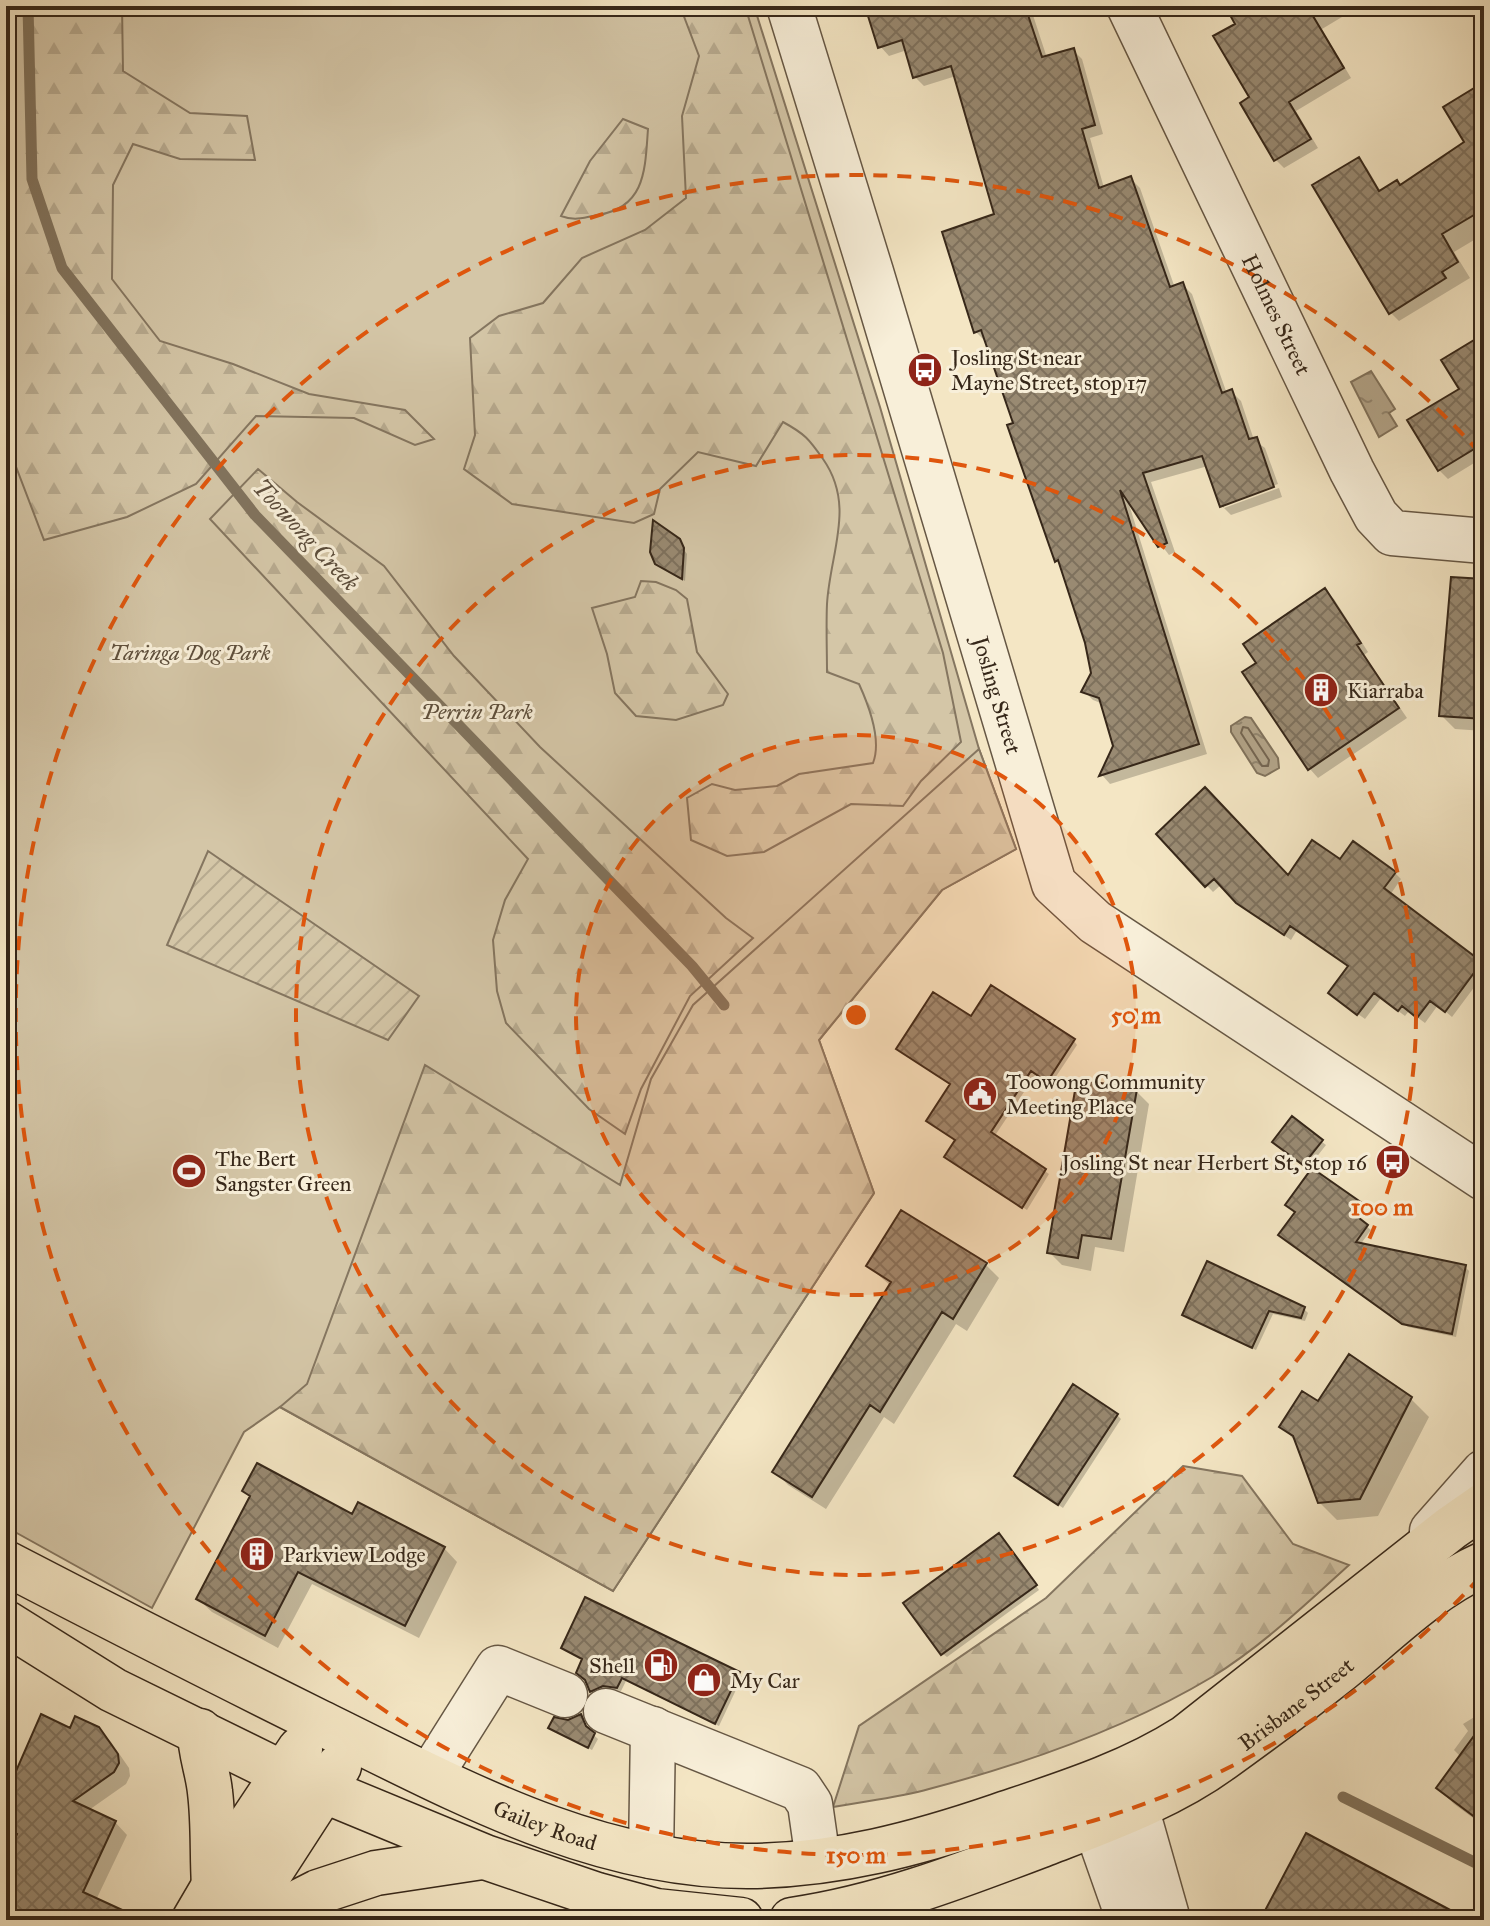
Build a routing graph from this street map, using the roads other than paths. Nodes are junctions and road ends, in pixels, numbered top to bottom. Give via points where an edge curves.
1 (789, 6) edge
2 (1129, 6) edge
3 (1484, 541) edge
4 (1484, 1178) edge
5 (1484, 1472) edge
6 (1484, 1505) edge
7 (6, 1563) edge
8 (1484, 1564) edge
9 (1396, 1572) junction
10 (6, 1623) edge
11 (565, 1695) dead end
12 (606, 1711) dead end
13 (653, 1729) junction
14 (200, 1731) junction
15 (336, 1731) junction
16 (430, 1776) junction
17 (304, 1781) junction
18 (1131, 1788) junction
19 (1088, 1806) junction
20 (651, 1856) junction
21 (485, 1857) junction
22 (818, 1860) junction
23 (204, 1903) edge
24 (243, 1920) edge
25 (263, 1920) edge
26 (741, 1920) edge
27 (792, 1920) edge
28 (1129, 1920) edge
29 (1168, 1920) edge

1 - 4 street, Josling Street via 1054,884 1095,922
2 - 3 street, Holmes Street via 1376,516 1395,534
5 - 9 street
6 - 9 main road, Brisbane Street
7 - 15 main road, Gailey Road
8 - 18 main road, Brisbane Street via 1427,1598 1218,1762 1173,1790
9 - 18 main road, Brisbane Street via 1161,1753
10 - 14 main road via 113,1690
11 - 16 street via 498,1668
12 - 13 street
13 - 20 street
13 - 22 street via 800,1789 810,1804
14 - 17 main road
14 - 23 main road via 211,1806
15 - 16 main road, Gailey Road
15 - 17 main road
16 - 20 main road, Gailey Road via 529,1822
17 - 21 main road
17 - 23 main road via 252,1821
17 - 24 main road
18 - 19 main road, Gailey Road
18 - 29 street
19 - 22 main road, Gailey Road via 872,1854
19 - 27 main road, Gailey Road via 903,1895
19 - 28 street
20 - 22 main road, Gailey Road via 750,1866
21 - 25 main road via 376,1873 318,1892
21 - 26 main road via 656,1911

